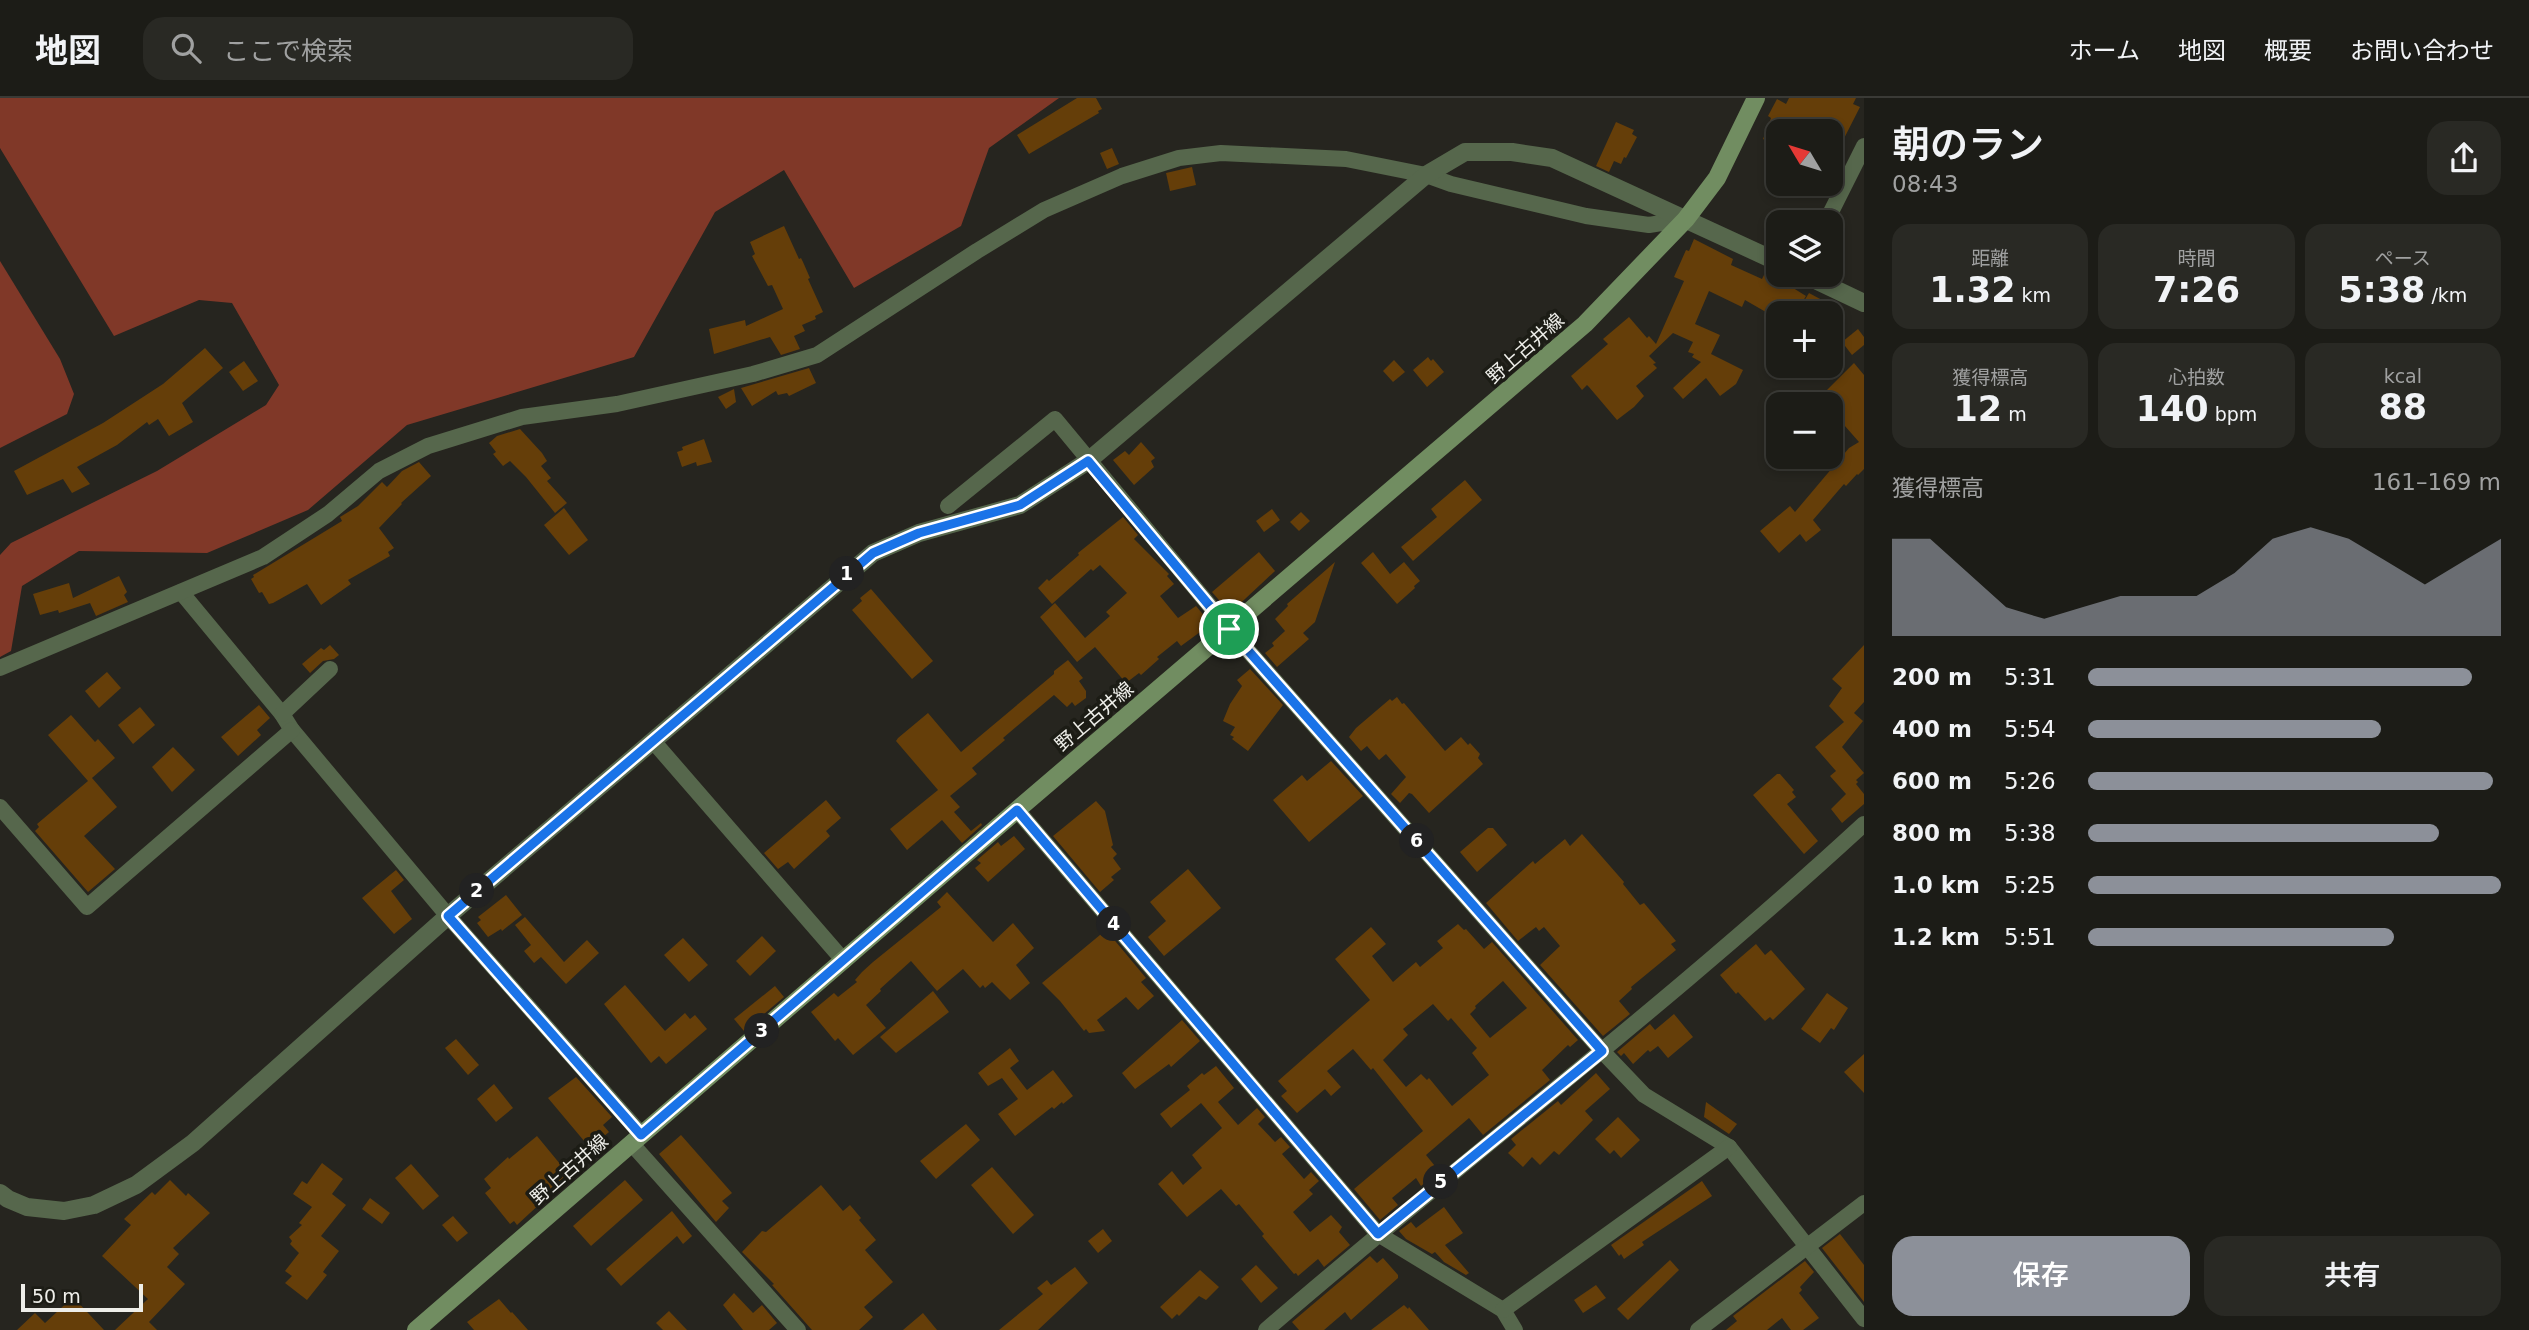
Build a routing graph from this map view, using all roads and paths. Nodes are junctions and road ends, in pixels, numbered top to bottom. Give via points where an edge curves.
1 (1756, 98) edge
2 (1864, 146) edge
3 (1426, 175) junction
4 (1832, 210) edge
5 (1686, 219) junction
6 (1766, 256) edge
7 (1830, 287) edge
8 (1864, 303) edge
9 (1088, 461) junction
10 (948, 506) dead end
11 (181, 592) junction
12 (1229, 629) junction
13 (0, 668) edge
14 (330, 669) dead end
15 (282, 714) junction
16 (292, 730) junction
17 (653, 741) junction
18 (0, 807) edge
19 (1017, 810) junction
20 (1864, 824) edge
21 (448, 916) junction
22 (844, 961) junction
23 (1602, 1051) junction
24 (636, 1139) junction
25 (1729, 1147) junction
26 (0, 1193) edge
27 (1864, 1203) edge
28 (1378, 1234) junction
29 (1806, 1247) junction
30 (1503, 1310) junction
31 (1864, 1319) edge
32 (423, 1328) edge
33 (798, 1330) edge
34 (1266, 1330) edge
35 (1515, 1330) edge
36 (1698, 1330) edge

1 - 5 main road, 野上古井線 via 1717,178
2 - 4 street
3 - 5 street via 1586,216 1649,225
3 - 5 street via 1465,152 1552,158
3 - 9 street
3 - 11 street via 1346,159 1221,153 1149,167 1044,210 817,355 617,404 522,417 428,446 379,471 328,514 263,557
5 - 6 street
5 - 12 main road, 野上古井線 via 1586,324
7 - 8 street
9 - 10 street via 1055,419
9 - 12 street
9 - 17 street via 1020,505 919,533 873,553
11 - 13 street
11 - 15 street
12 - 19 main road, 野上古井線
12 - 23 street
14 - 15 street
15 - 16 street
16 - 18 street via 88,907
16 - 21 street
17 - 21 street
17 - 22 street
19 - 22 main road, 野上古井線
19 - 28 street
20 - 23 street
21 - 24 street
21 - 26 street via 193,1143 136,1185 94,1205 64,1211 27,1208
22 - 24 main road, 野上古井線
23 - 25 street via 1644,1095
23 - 28 street
24 - 32 main road, 野上古井線
24 - 33 street
25 - 29 street
25 - 30 street
27 - 29 street
28 - 30 street
28 - 34 street
29 - 31 street
29 - 36 street
30 - 35 street

